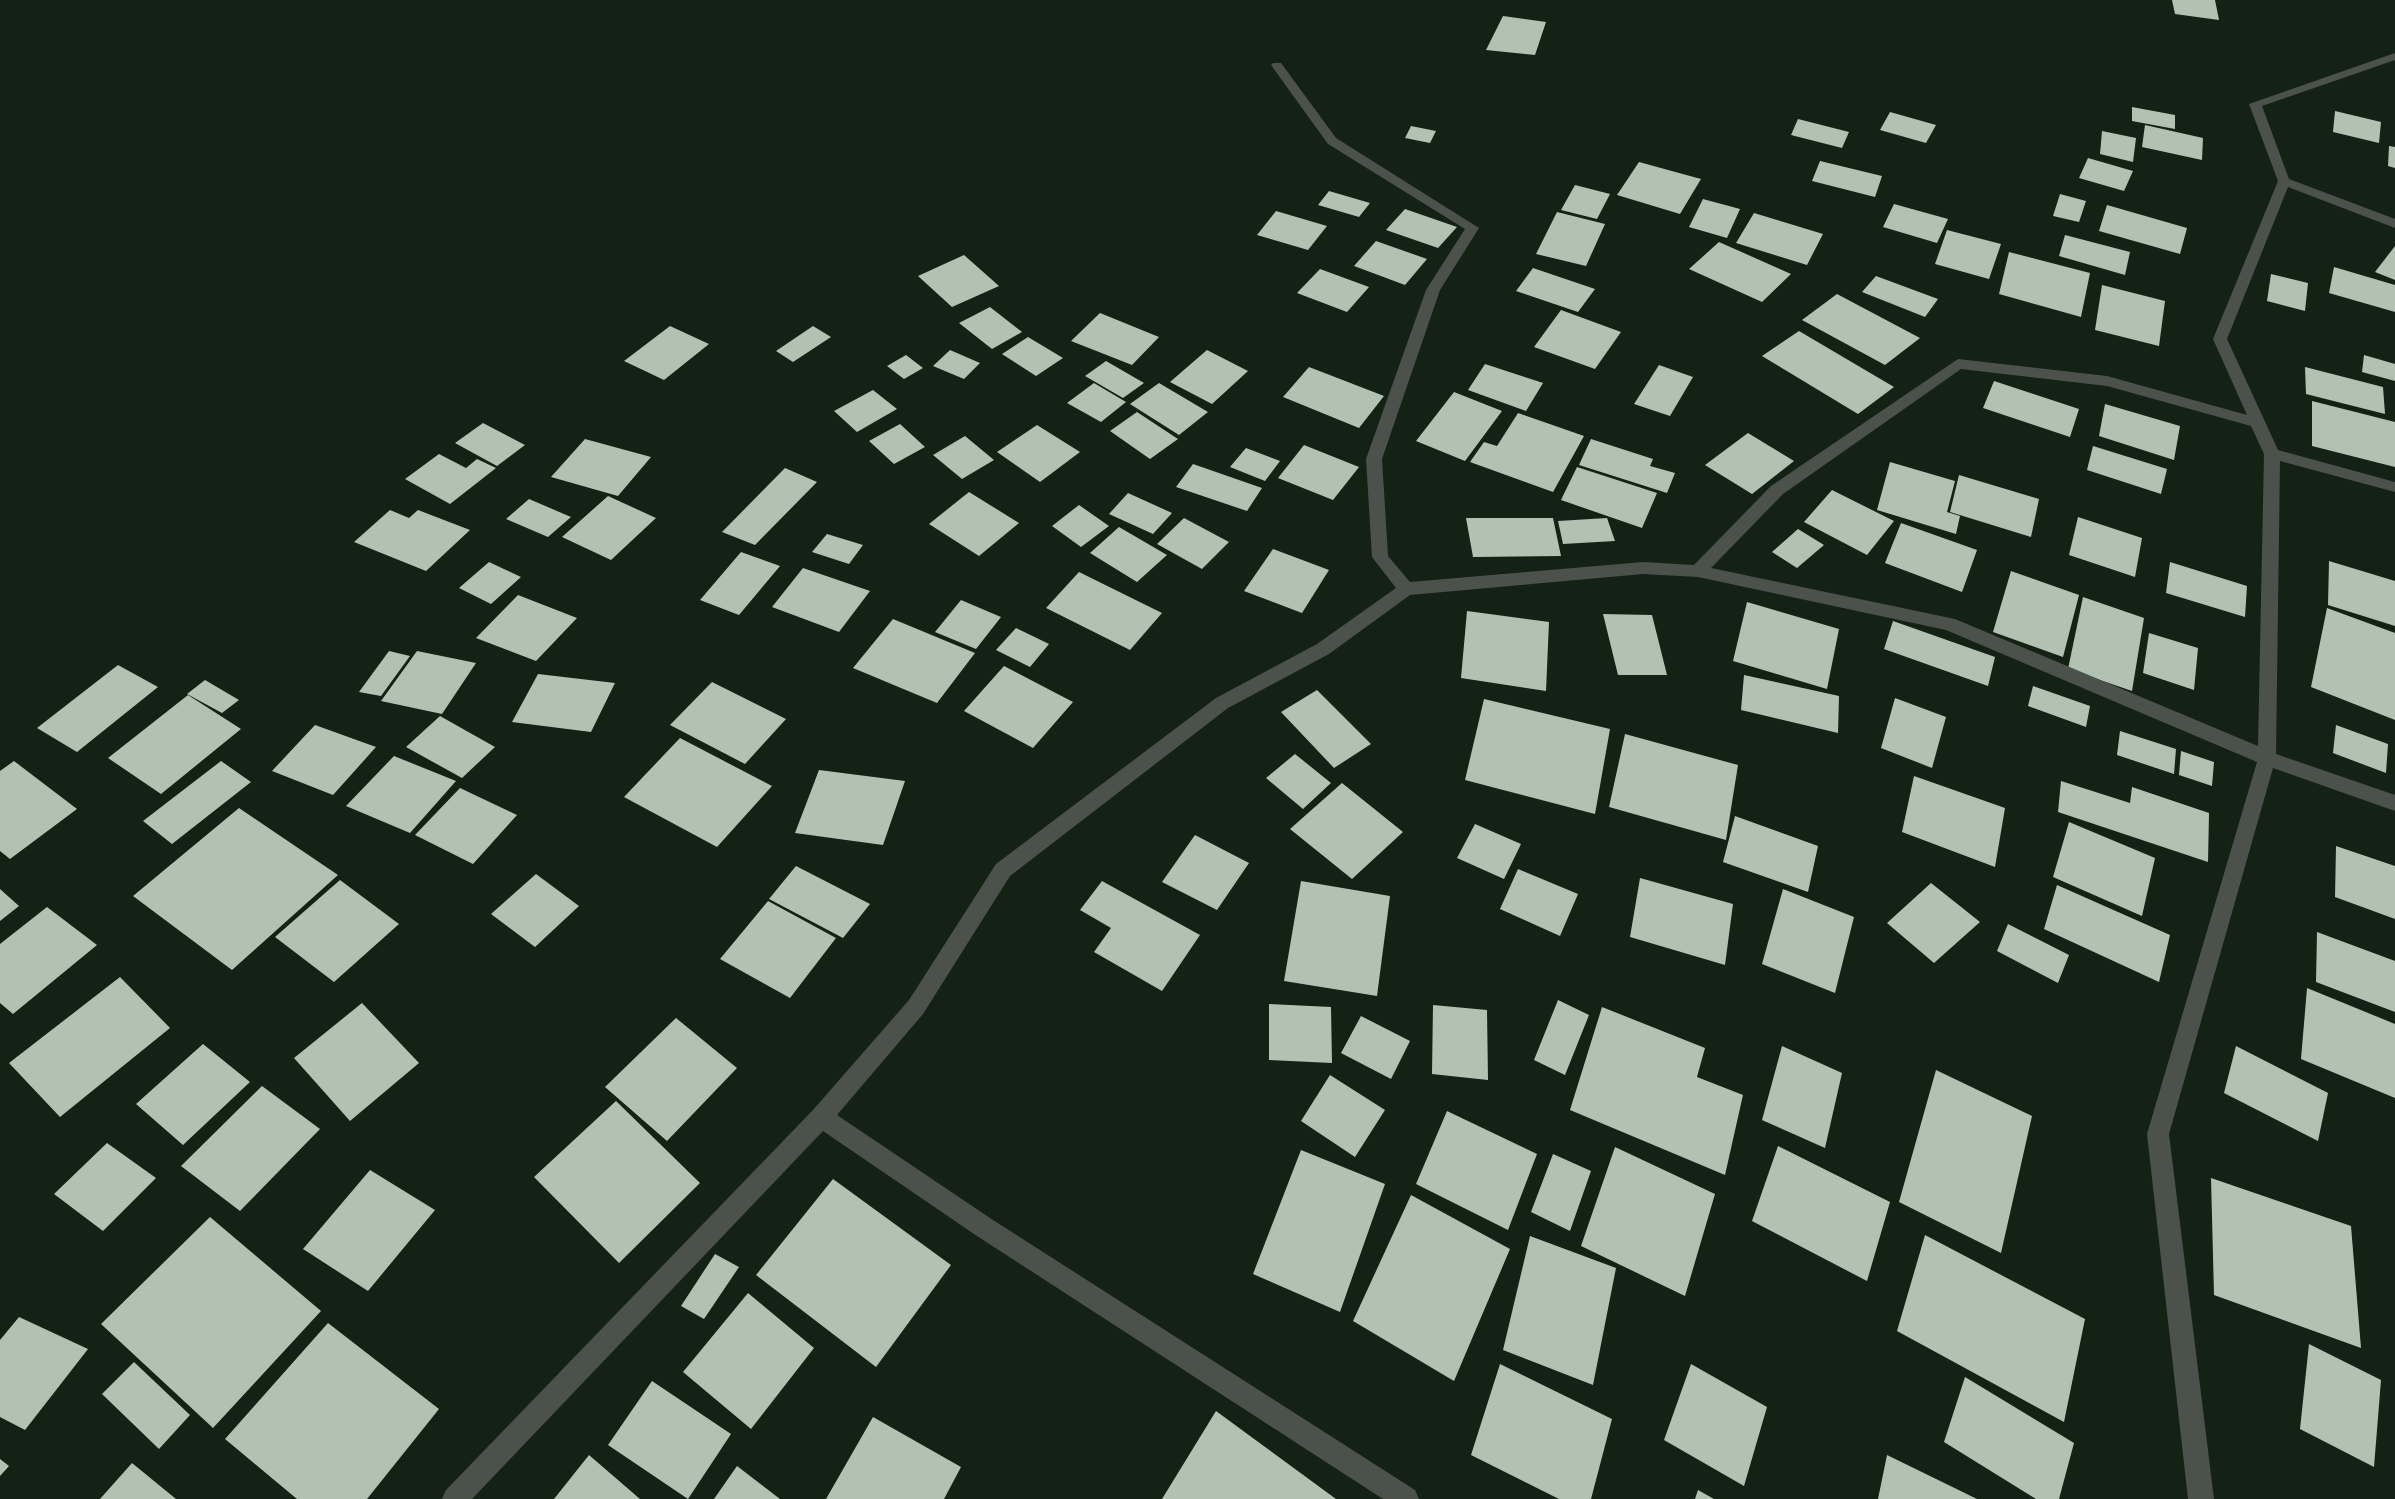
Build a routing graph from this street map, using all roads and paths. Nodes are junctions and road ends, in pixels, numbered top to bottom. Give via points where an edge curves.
1 (2395, 56) edge
2 (1276, 65) dead end
3 (2284, 182) junction
4 (2395, 225) edge
5 (2272, 454) junction
6 (2395, 487) edge
7 (1698, 572) junction
8 (1406, 589) junction
9 (2268, 758) junction
10 (2395, 804) edge
11 (821, 1117) junction
12 (454, 1499) edge
13 (1406, 1499) edge
14 (2201, 1499) edge

1 - 3 street via 2255,104
2 - 8 street via 1332,141 1472,228 1433,290 1374,459 1380,557
3 - 4 street
3 - 5 street via 2220,339
5 - 6 street
5 - 7 street via 2257,423 2107,381 1958,364 1777,490
5 - 9 street
7 - 8 street via 1643,568
7 - 9 street via 1949,624
8 - 11 street via 1323,649 1222,702 1003,870 916,1007
9 - 10 street
9 - 14 street via 2158,1134
11 - 12 street
11 - 13 street via 985,1228

